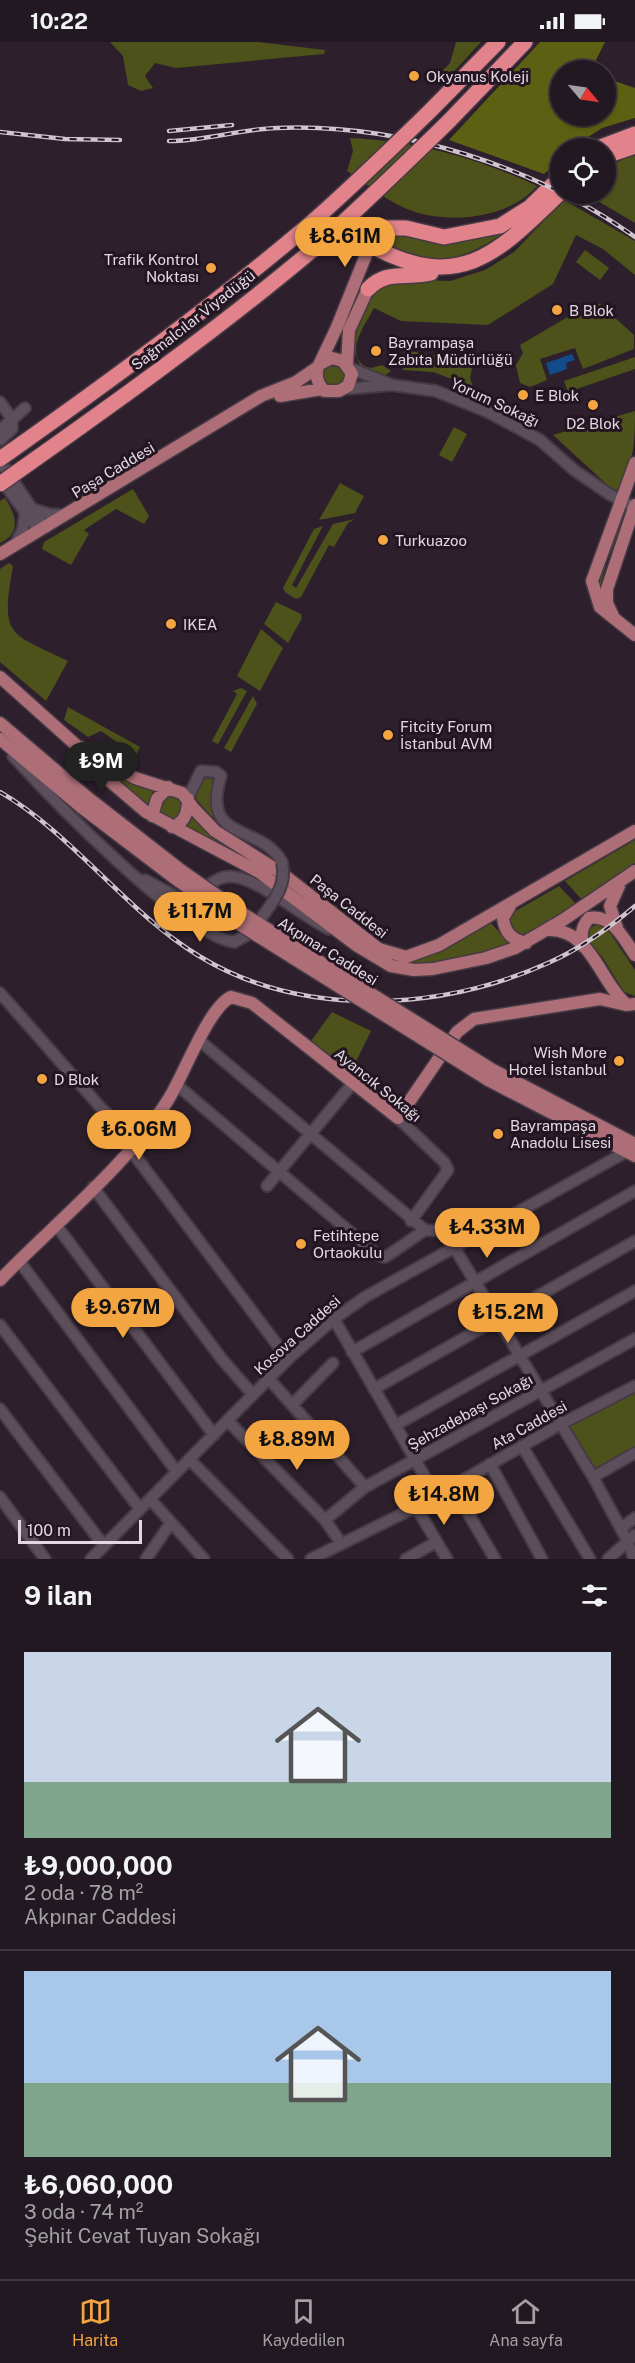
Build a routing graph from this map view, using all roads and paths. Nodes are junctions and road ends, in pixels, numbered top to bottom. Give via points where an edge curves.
1 (498, 42) edge
2 (525, 42) edge
3 (635, 135) edge
4 (616, 142) edge
5 (635, 146) edge
6 (616, 153) edge
7 (550, 188) edge
8 (550, 202) edge
9 (370, 245) junction
10 (441, 267) junction
11 (368, 289) joint
12 (319, 365) junction
13 (348, 366) junction
14 (392, 385) junction
15 (322, 389) junction
16 (345, 389) junction
17 (0, 402) edge
18 (25, 408) dead end
19 (242, 410) junction
20 (12, 419) junction
21 (0, 430) edge
22 (0, 440) edge
23 (0, 460) edge
24 (635, 463) edge
25 (0, 478) edge
26 (0, 484) edge
27 (621, 501) junction
28 (635, 506) edge
29 (29, 510) junction
30 (68, 515) junction
31 (42, 530) junction
32 (15, 546) junction
33 (0, 554) edge
34 (602, 600) junction
35 (635, 635) edge
36 (0, 677) edge
37 (0, 723) edge
38 (0, 740) edge
39 (76, 745) junction
40 (168, 787) junction
41 (188, 798) junction
42 (84, 802) junction
43 (152, 816) junction
44 (172, 827) junction
45 (634, 832) edge
46 (631, 874) edge
47 (139, 879) junction
48 (510, 905) junction
49 (547, 931) junction
50 (620, 934) junction
51 (345, 936) junction
52 (526, 943) junction
53 (585, 949) junction
54 (634, 953) edge
55 (606, 976) junction
56 (0, 993) edge
57 (586, 1002) junction
58 (632, 1007) edge
59 (200, 1041) junction
60 (353, 1083) junction
61 (177, 1085) junction
62 (398, 1118) junction
63 (310, 1135) junction
64 (134, 1144) junction
65 (632, 1151) edge
66 (279, 1172) junction
67 (267, 1186) dead end
68 (93, 1187) junction
69 (635, 1191) edge
70 (411, 1221) junction
71 (56, 1226) junction
72 (425, 1230) junction
73 (635, 1241) edge
74 (454, 1247) junction
75 (19, 1261) junction
76 (0, 1280) edge
77 (475, 1282) junction
78 (635, 1291) edge
79 (496, 1318) junction
80 (334, 1319) junction
81 (0, 1325) edge
82 (635, 1339) edge
83 (352, 1352) junction
84 (518, 1354) junction
85 (288, 1359) junction
86 (333, 1363) dead end
87 (269, 1379) junction
88 (635, 1386) edge
89 (374, 1389) junction
90 (540, 1391) junction
91 (253, 1395) junction
92 (293, 1404) junction
93 (0, 1409) edge
94 (228, 1421) junction
95 (396, 1425) junction
96 (559, 1425) junction
97 (214, 1435) junction
98 (522, 1446) junction
99 (635, 1454) edge
100 (415, 1459) junction
101 (190, 1460) junction
102 (490, 1464) junction
103 (177, 1472) junction
104 (593, 1477) junction
105 (452, 1486) junction
106 (365, 1487) junction
107 (436, 1496) junction
108 (0, 1497) edge
109 (150, 1499) junction
110 (416, 1507) junction
111 (140, 1509) junction
112 (635, 1518) edge
113 (325, 1520) junction
114 (170, 1524) junction
115 (621, 1528) junction
116 (631, 1537) edge
117 (436, 1542) junction
118 (341, 1543) junction
119 (104, 1546) junction
120 (322, 1555) edge
121 (45, 1559) edge
122 (91, 1559) edge
123 (146, 1559) edge
124 (204, 1559) edge
125 (288, 1559) edge
126 (311, 1559) edge
127 (406, 1559) edge
128 (447, 1559) edge
129 (495, 1559) edge
130 (543, 1559) edge
131 (590, 1559) edge
132 (608, 1559) edge
133 (634, 1559) edge

1 - 23 highway, Sağmalcılar Viyadüğü, bridge via 342,195 269,258
2 - 26 highway, Sağmalcılar Viyadüğü, bridge via 369,198 280,276 152,375
3 - 4 highway
5 - 6 highway
7 - 9 highway via 530,207 491,229 444,237 406,228 386,228
8 - 10 highway via 487,254 467,264
9 - 10 highway via 412,264
9 - 12 main road
10 - 11 highway via 423,275 386,276
11 - 13 main road via 349,330
12 - 13 main road via 332,358
12 - 15 main road via 316,378
12 - 19 main road, Paşa Caddesi via 296,382 261,396
13 - 14 street, Yorum Sokağı via 363,376
13 - 16 main road via 351,379
14 - 16 street, Yorum Sokağı
14 - 27 street, Yorum Sokağı via 436,391 473,405 540,440 574,470
15 - 16 main road
15 - 19 main road, Paşa Caddesi via 284,395
17 - 20 street
18 - 20 street
19 - 30 main road, Paşa Caddesi
20 - 21 street
20 - 22 street via 12,429
23 - 29 street
24 - 27 main road
25 - 29 street
27 - 28 street, Yorum Sokağı
27 - 34 main road via 592,581
28 - 34 main road
29 - 30 street
29 - 31 street
29 - 32 street
30 - 31 main road, Paşa Caddesi
31 - 32 main road, Paşa Caddesi
32 - 33 main road, Paşa Caddesi
34 - 35 main road
36 - 39 main road
37 - 42 main road, Akpınar Caddesi
38 - 42 main road, Akpınar Caddesi
38 - 47 street via 69,815
39 - 40 main road via 135,778
39 - 43 main road via 92,766
40 - 41 main road
40 - 43 main road via 157,799
41 - 44 main road via 187,814
41 - 47 street, bridge via 201,771 216,772 220,776 215,801 220,818 274,851 284,871 281,888 262,917 240,940 227,941 189,920
41 - 48 main road, Paşa Caddesi via 215,831 280,872 369,943 388,953 416,955
42 - 65 main road, Akpınar Caddesi, bridge via 172,877 253,933 490,1075
43 - 44 main road
44 - 51 main road, Paşa Caddesi via 259,872
45 - 48 main road, Paşa Caddesi
46 - 49 main road, Paşa Caddesi
46 - 50 main road via 615,891 610,906
47 - 51 street via 186,902 219,878 238,877
48 - 52 main road via 503,918 506,931
49 - 52 main road, Paşa Caddesi
49 - 53 main road via 568,933
50 - 53 main road via 606,920 589,918 582,928
50 - 54 main road
51 - 52 main road, Paşa Caddesi via 378,960 414,970 486,958
53 - 55 main road
55 - 57 main road via 598,992
55 - 58 main road via 616,994
56 - 64 street
57 - 58 main road via 608,999
57 - 62 main road via 483,1017 464,1025
59 - 60 main road, Ayancık Sokağı via 212,1014 231,997 252,1003
59 - 61 main road
59 - 63 street
60 - 62 main road, Ayancık Sokağı
60 - 63 street
61 - 64 main road
61 - 66 street
62 - 70 street, Ayancık Sokağı via 448,1170
63 - 66 street
63 - 70 street
64 - 68 main road
64 - 85 street
65 - 74 street, Kosova Caddesi
66 - 67 street
66 - 72 street via 380,1256 390,1254
68 - 71 main road
68 - 91 street via 214,1350
69 - 77 street
70 - 72 street
71 - 75 main road
71 - 97 street
72 - 74 street via 442,1231
73 - 79 street
74 - 77 street
74 - 80 street, Kosova Caddesi
75 - 76 main road
75 - 103 street
77 - 79 street
77 - 83 street
78 - 84 street
79 - 84 street
79 - 89 street
80 - 83 street
80 - 85 street, Kosova Caddesi
81 - 111 street
82 - 90 street, Şehzadebaşı Sokağı
83 - 89 street
84 - 90 street
84 - 95 street
85 - 87 street, Kosova Caddesi
86 - 92 street
87 - 91 street, Kosova Caddesi
87 - 92 street
88 - 96 street, Ata Caddesi
89 - 95 street
90 - 96 street
90 - 100 street, Şehzadebaşı Sokağı
91 - 94 street, Kosova Caddesi
92 - 106 street
93 - 119 street
94 - 97 street, Kosova Caddesi
94 - 113 street
95 - 100 street
96 - 98 street, Ata Caddesi
96 - 104 street
97 - 101 street, Kosova Caddesi
98 - 102 street, Ata Caddesi
98 - 131 street
99 - 104 street
100 - 106 street, Şehzadebaşı Sokağı
100 - 107 street
101 - 103 street, Kosova Caddesi
101 - 125 street
102 - 105 street, Ata Caddesi
102 - 130 street
103 - 109 street, Kosova Caddesi
104 - 115 street
105 - 107 street, Ata Caddesi
105 - 129 street
106 - 113 street, Şehzadebaşı Sokağı
107 - 110 street, Ata Caddesi
108 - 121 street
109 - 111 street, Kosova Caddesi
109 - 114 street
110 - 117 street
110 - 118 street, Ata Caddesi
111 - 119 street, Kosova Caddesi
112 - 115 street
113 - 118 street
114 - 123 street
114 - 124 street
115 - 116 street
116 - 132 street
116 - 133 street
117 - 127 street
117 - 128 street
118 - 120 street, Ata Caddesi
119 - 122 street, Kosova Caddesi
120 - 126 street, Ata Caddesi

